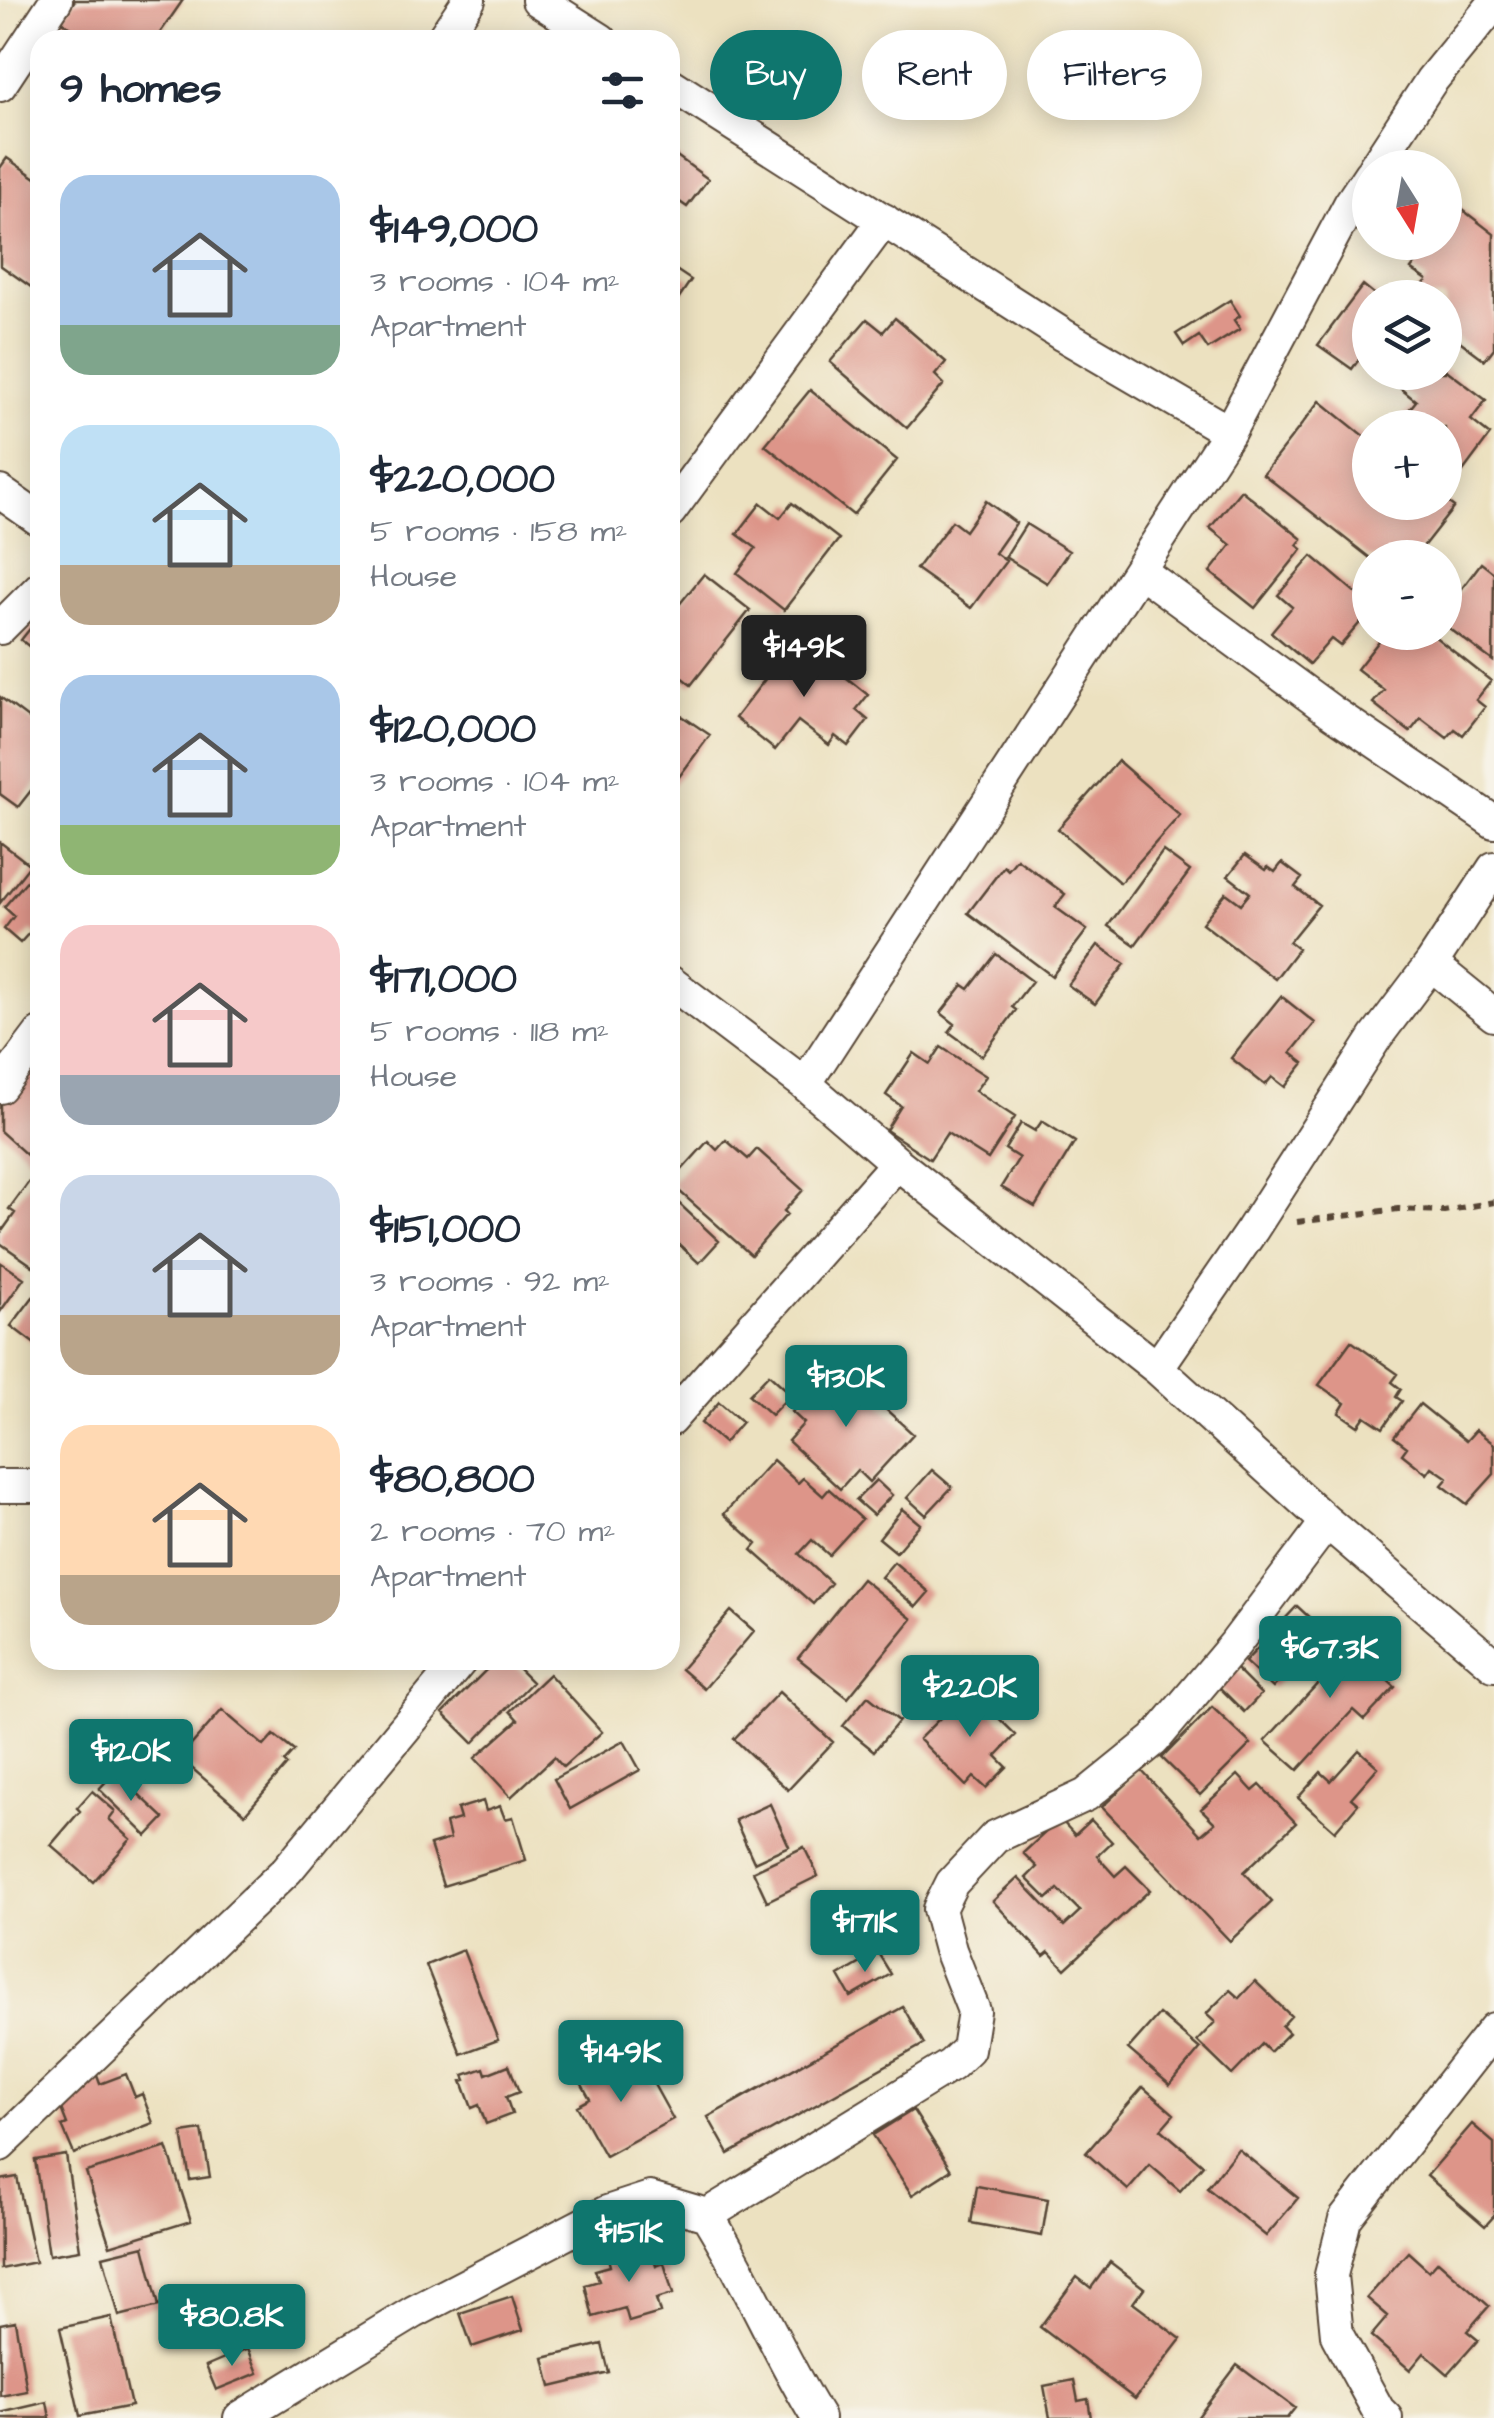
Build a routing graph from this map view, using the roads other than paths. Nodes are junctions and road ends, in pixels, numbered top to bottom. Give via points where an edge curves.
1 (56, 0) edge
2 (469, 0) edge
3 (538, 0) edge
4 (1494, 4) edge
5 (36, 30) edge
6 (449, 30) edge
7 (585, 30) edge
8 (30, 39) edge
9 (0, 85) edge
10 (680, 90) edge
11 (1386, 150) edge
12 (1352, 201) edge
13 (884, 220) junction
14 (1229, 432) junction
15 (0, 492) edge
16 (680, 496) edge
17 (30, 513) edge
18 (1140, 571) junction
19 (30, 598) edge
20 (0, 628) edge
21 (1494, 822) edge
22 (1494, 868) edge
23 (1430, 964) junction
24 (680, 990) edge
25 (1494, 1016) edge
26 (30, 1047) edge
27 (805, 1084) junction
28 (0, 1087) edge
29 (897, 1163) junction
30 (1157, 1368) junction
31 (680, 1409) edge
32 (0, 1486) edge
33 (30, 1486) edge
34 (1327, 1522) junction
35 (1494, 1665) edge
36 (454, 1670) edge
37 (1494, 2029) edge
38 (0, 2145) edge
39 (707, 2215) junction
40 (240, 2418) edge
41 (818, 2418) edge
42 (1386, 2418) edge

1 - 5 street
2 - 6 street
3 - 7 street
4 - 11 street via 1431,80
8 - 9 street
10 - 13 street
12 - 14 street
13 - 14 street
13 - 16 street
14 - 18 street
15 - 17 street
18 - 21 street
18 - 27 street
19 - 20 street
22 - 23 street
23 - 25 street
23 - 30 street
24 - 27 street
26 - 28 street
27 - 29 street
29 - 30 street
29 - 31 street
30 - 34 street
32 - 33 street
34 - 35 street
34 - 39 street via 1154,1740 1086,1795 995,1837 952,1883 939,1910 974,2010 968,2049
36 - 38 street via 287,1870
37 - 42 street via 1345,2219 1330,2275 1337,2335
39 - 40 street via 650,2198 606,2212 414,2312
39 - 41 street

